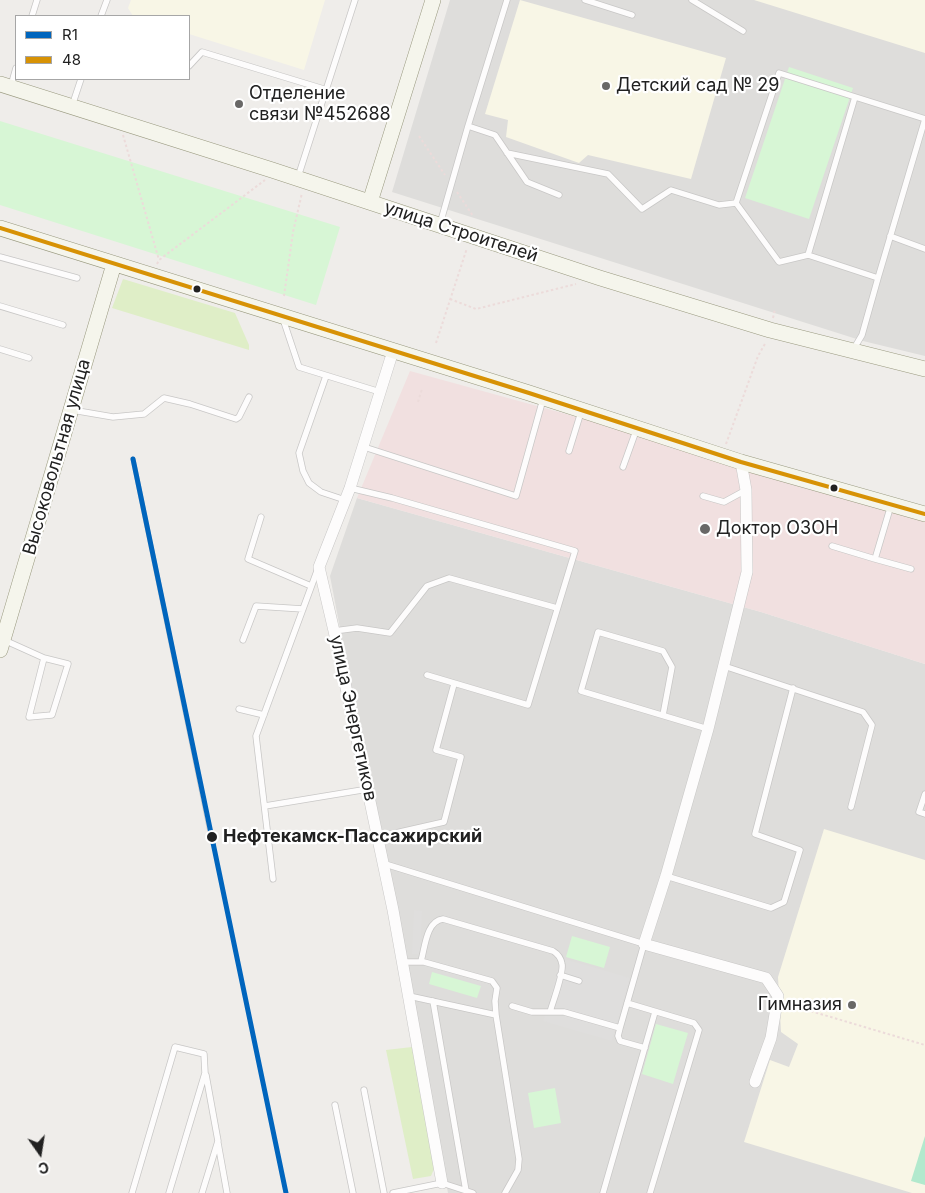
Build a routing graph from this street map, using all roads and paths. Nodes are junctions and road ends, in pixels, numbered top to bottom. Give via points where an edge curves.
1 (37, 0) edge
2 (107, 0) edge
3 (354, 0) edge
4 (433, 0) edge
5 (507, 0) edge
6 (585, 0) edge
7 (692, 0) edge
8 (32, 15) edge
9 (101, 15) edge
10 (632, 15) dead end
11 (742, 31) dead end
12 (190, 65) edge
13 (15, 70) edge
14 (81, 80) edge
15 (5, 86) edge
16 (327, 90) junction
17 (855, 97) junction
18 (72, 106) junction
19 (125, 124) junction
20 (468, 126) junction
21 (507, 153) junction
22 (272, 170) junction
23 (302, 180) junction
24 (559, 195) dead end
25 (370, 202) junction
26 (736, 203) junction
27 (440, 226) junction
28 (0, 228) edge
29 (471, 236) junction
30 (890, 236) junction
31 (925, 249) edge
32 (808, 255) junction
33 (0, 257) edge
34 (159, 260) junction
35 (114, 264) junction
36 (152, 275) junction
37 (77, 278) dead end
38 (878, 278) junction
39 (581, 283) dead end
40 (284, 296) dead end
41 (450, 299) junction
42 (0, 306) edge
43 (775, 309) dead end
44 (282, 317) junction
45 (63, 325) dead end
46 (770, 330) junction
47 (436, 343) dead end
48 (0, 348) edge
49 (394, 351) junction
50 (852, 351) junction
51 (29, 358) dead end
52 (925, 369) edge
53 (326, 376) junction
54 (422, 389) dead end
55 (380, 392) junction
56 (249, 397) dead end
57 (544, 397) junction
58 (418, 402) dead end
59 (70, 410) junction
60 (581, 410) junction
61 (637, 428) junction
62 (364, 447) junction
63 (569, 451) dead end
64 (722, 456) junction
65 (741, 462) junction
66 (623, 467) dead end
67 (350, 488) junction
68 (746, 490) junction
69 (703, 496) dead end
70 (345, 500) junction
71 (891, 505) junction
72 (925, 514) edge
73 (262, 517) dead end
74 (832, 546) dead end
75 (874, 559) junction
76 (318, 567) junction
77 (911, 569) dead end
78 (312, 586) junction
79 (558, 608) junction
80 (303, 609) junction
81 (334, 631) junction
82 (243, 640) dead end
83 (2, 645) edge
84 (44, 658) junction
85 (724, 666) junction
86 (427, 675) dead end
87 (454, 684) junction
88 (792, 688) junction
89 (239, 709) dead end
90 (264, 715) junction
91 (663, 715) junction
92 (708, 729) junction
93 (368, 789) junction
94 (925, 794) edge
95 (265, 806) junction
96 (851, 807) dead end
97 (925, 814) edge
98 (378, 837) junction
99 (382, 863) junction
100 (666, 876) junction
101 (273, 879) dead end
102 (644, 944) junction
103 (421, 961) junction
104 (402, 962) junction
105 (560, 975) junction
106 (579, 980) dead end
107 (409, 996) junction
108 (433, 1001) junction
109 (777, 1001) junction
110 (627, 1003) junction
111 (512, 1006) dead end
112 (550, 1012) junction
113 (655, 1012) junction
114 (496, 1015) junction
115 (620, 1028) junction
116 (925, 1045) edge
117 (645, 1048) junction
118 (205, 1073) junction
119 (755, 1082) dead end
120 (364, 1090) dead end
121 (335, 1105) dead end
122 (218, 1141) junction
123 (442, 1183) junction
124 (466, 1191) junction
125 (132, 1193) edge
126 (169, 1193) edge
127 (202, 1193) edge
128 (227, 1193) edge
129 (353, 1193) edge
130 (384, 1193) edge
131 (392, 1193) edge
132 (473, 1193) edge
133 (505, 1193) edge
134 (603, 1193) edge
135 (650, 1193) edge

1 - 8 lane
2 - 9 lane
3 - 16 lane
4 - 25 main road
5 - 20 lane
6 - 10 lane
7 - 11 lane
12 - 16 lane via 202,52
13 - 15 lane
14 - 18 lane
15 - 18 main road, улица Строителей
16 - 23 lane
17 - 26 lane via 779,73
17 - 30 lane via 924,119
17 - 32 lane
18 - 19 main road, улица Строителей
19 - 22 main road, улица Строителей
19 - 34 path via 123,137
20 - 21 lane via 495,135
20 - 27 lane
21 - 24 lane via 527,182
21 - 26 lane via 608,174 642,208 671,190 720,205
22 - 23 main road, улица Строителей
22 - 34 path via 257,187
23 - 25 main road, улица Строителей
23 - 40 path
25 - 27 main road, улица Строителей
26 - 32 lane via 779,262
27 - 29 main road, улица Строителей
28 - 35 main road
29 - 41 path
29 - 46 main road, улица Строителей
30 - 31 lane
30 - 38 lane
32 - 38 lane
33 - 37 lane
34 - 36 path
35 - 36 main road
35 - 59 main road, Высоковольтная улица
36 - 44 main road
38 - 50 lane via 862,335
39 - 41 path via 476,309
41 - 47 path
42 - 45 lane
43 - 46 path
44 - 49 main road
44 - 53 lane via 299,367
46 - 50 main road, улица Строителей
46 - 64 path
48 - 51 lane
49 - 55 street
49 - 57 main road
50 - 52 main road, улица Строителей
53 - 55 lane
53 - 70 lane via 298,453 309,483 321,492
54 - 58 path
55 - 62 street
56 - 59 lane via 236,418 164,398 144,414 114,417
57 - 60 main road
57 - 62 lane via 516,496
59 - 83 main road, Высоковольтная улица
60 - 61 main road
60 - 63 lane
61 - 64 main road
61 - 66 lane
62 - 67 street
64 - 65 main road
65 - 68 street
65 - 71 main road
67 - 70 street
67 - 79 lane via 575,551
68 - 69 lane via 724,502
68 - 85 street via 747,572
70 - 76 street
71 - 72 main road
71 - 75 lane
73 - 78 lane via 248,558
74 - 75 lane
75 - 77 lane
76 - 78 lane
76 - 81 street, улица Энергетиков
78 - 80 lane
79 - 81 lane via 449,578 426,586 390,633 357,628
79 - 87 lane via 528,705
80 - 82 lane via 256,606
80 - 90 lane
81 - 93 street, улица Энергетиков
83 - 84 lane
84 - 84 lane via 40,675 29,717 52,716 68,664
85 - 88 lane
85 - 92 street
86 - 87 lane
87 - 98 lane via 436,750 460,757 444,822
88 - 96 lane via 863,712 872,725
88 - 100 lane via 755,834 800,850 784,902 771,908
89 - 90 lane
90 - 95 lane via 256,736
91 - 91 lane via 672,667 663,651 598,632 581,691
91 - 92 lane
92 - 100 street
93 - 95 lane
93 - 98 street, улица Энергетиков
94 - 97 lane via 920,812
95 - 101 lane
98 - 99 street, улица Энергетиков
99 - 102 lane
99 - 104 street, улица Энергетиков
100 - 102 street
102 - 109 street via 766,978 778,996
102 - 110 lane
103 - 104 lane
103 - 105 lane via 431,925 443,919 553,950 561,960
103 - 114 lane via 495,983
104 - 107 street, улица Энергетиков
105 - 106 lane
105 - 112 lane
107 - 108 lane
107 - 123 street, улица Энергетиков
108 - 114 lane
108 - 124 lane
109 - 116 path
109 - 119 street via 771,1038
110 - 113 lane
110 - 115 lane
111 - 112 lane via 532,1012
112 - 115 lane via 564,1012
113 - 117 lane
113 - 135 lane via 694,1023 699,1030
114 - 133 lane via 519,1159 518,1170
115 - 117 lane via 620,1041
117 - 134 lane
118 - 122 lane
118 - 125 lane via 204,1054 175,1047
118 - 126 lane
120 - 130 lane
121 - 129 lane
122 - 127 lane
122 - 128 lane
123 - 124 lane
123 - 131 lane
124 - 132 lane

